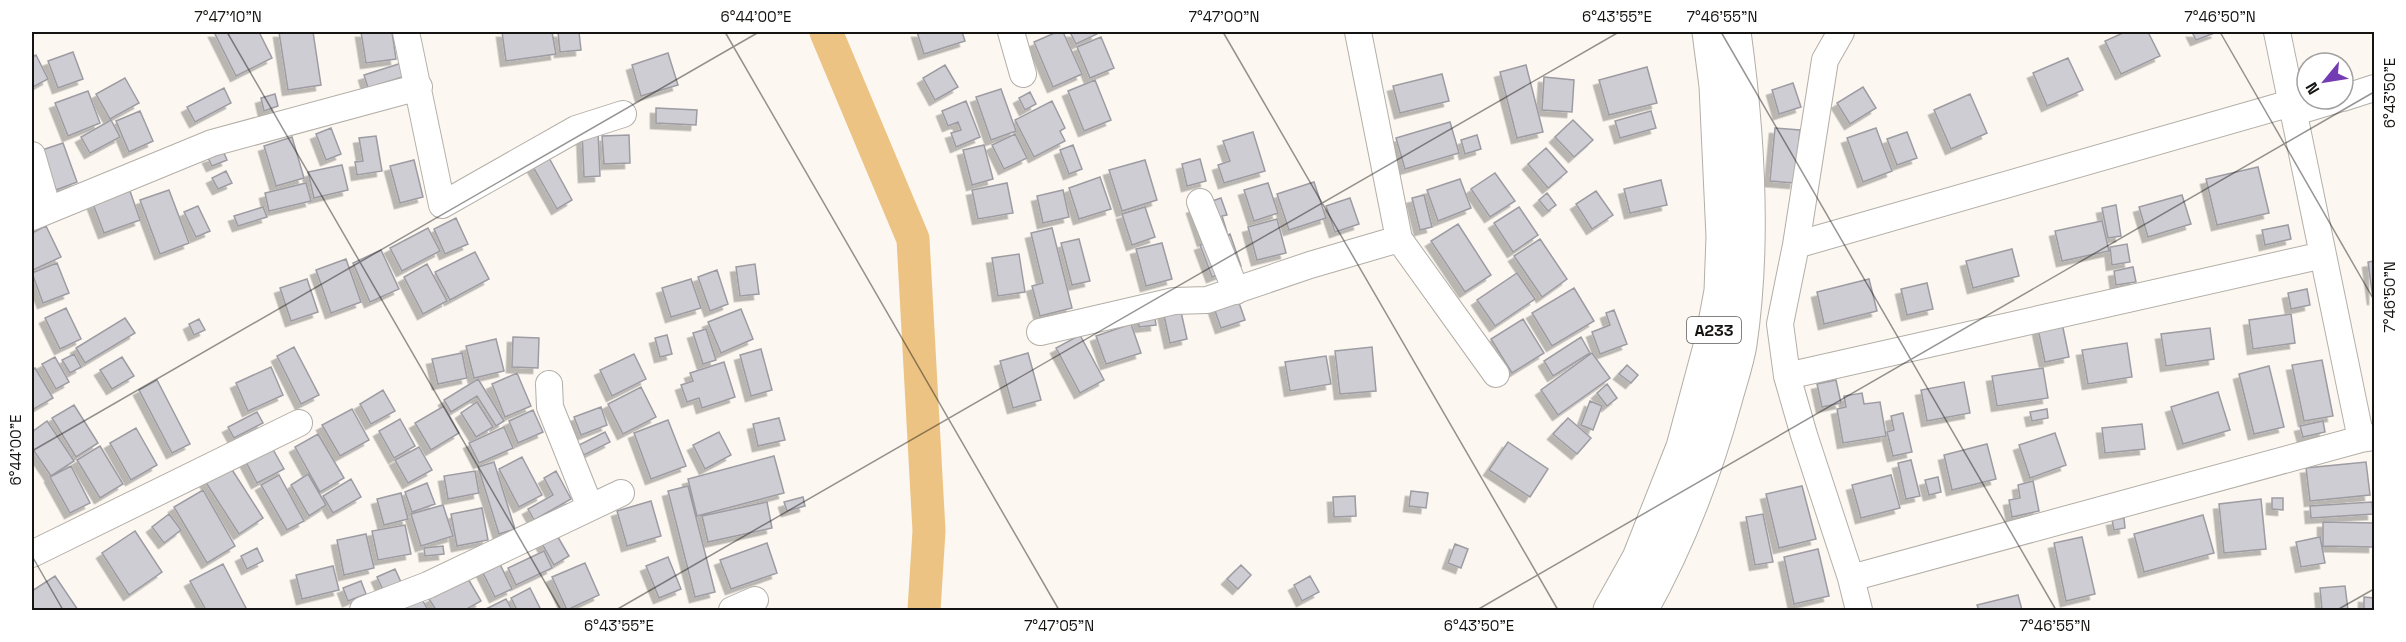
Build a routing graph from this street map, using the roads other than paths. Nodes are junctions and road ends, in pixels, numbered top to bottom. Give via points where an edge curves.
1 (406, 32) edge
2 (1011, 32) edge
3 (1358, 32) edge
4 (1709, 32) edge
5 (1734, 32) edge
6 (1841, 32) edge
7 (2277, 32) edge
8 (1023, 74) dead end
9 (419, 87) junction
10 (2374, 88) edge
11 (2355, 94) edge
12 (2293, 107) junction
13 (623, 114) dead end
14 (32, 155) edge
15 (1200, 202) dead end
16 (40, 213) edge
17 (1399, 239) junction
18 (1796, 245) junction
19 (2323, 255) junction
20 (1236, 291) junction
21 (1040, 332) dead end
22 (1496, 374) dead end
23 (1787, 376) junction
24 (549, 384) dead end
25 (299, 423) dead end
26 (2368, 438) edge
27 (621, 493) dead end
28 (590, 507) junction
29 (32, 554) edge
30 (1851, 578) junction
31 (755, 600) dead end
32 (376, 608) edge
33 (732, 610) edge
34 (1610, 610) edge
35 (1641, 610) edge
36 (1859, 610) edge

1 - 9 street
2 - 8 street
3 - 17 street
4 - 34 highway, A233 via 1716,86 1723,237 1721,291 1683,447 1639,558
5 - 35 highway, A233 via 1741,80 1749,227 1739,346 1709,458 1665,567
6 - 18 street via 1825,60
7 - 12 street
9 - 13 street via 442,205 576,129
9 - 16 street via 212,143
10 - 11 street
12 - 18 street
12 - 19 street
14 - 16 street
15 - 20 street
17 - 20 street
17 - 22 street
18 - 23 street via 1780,324
19 - 23 street
19 - 26 street
20 - 21 street
23 - 30 street
24 - 28 street via 550,407
25 - 29 street
26 - 30 street
27 - 28 street
28 - 32 street
30 - 36 street
31 - 33 street

